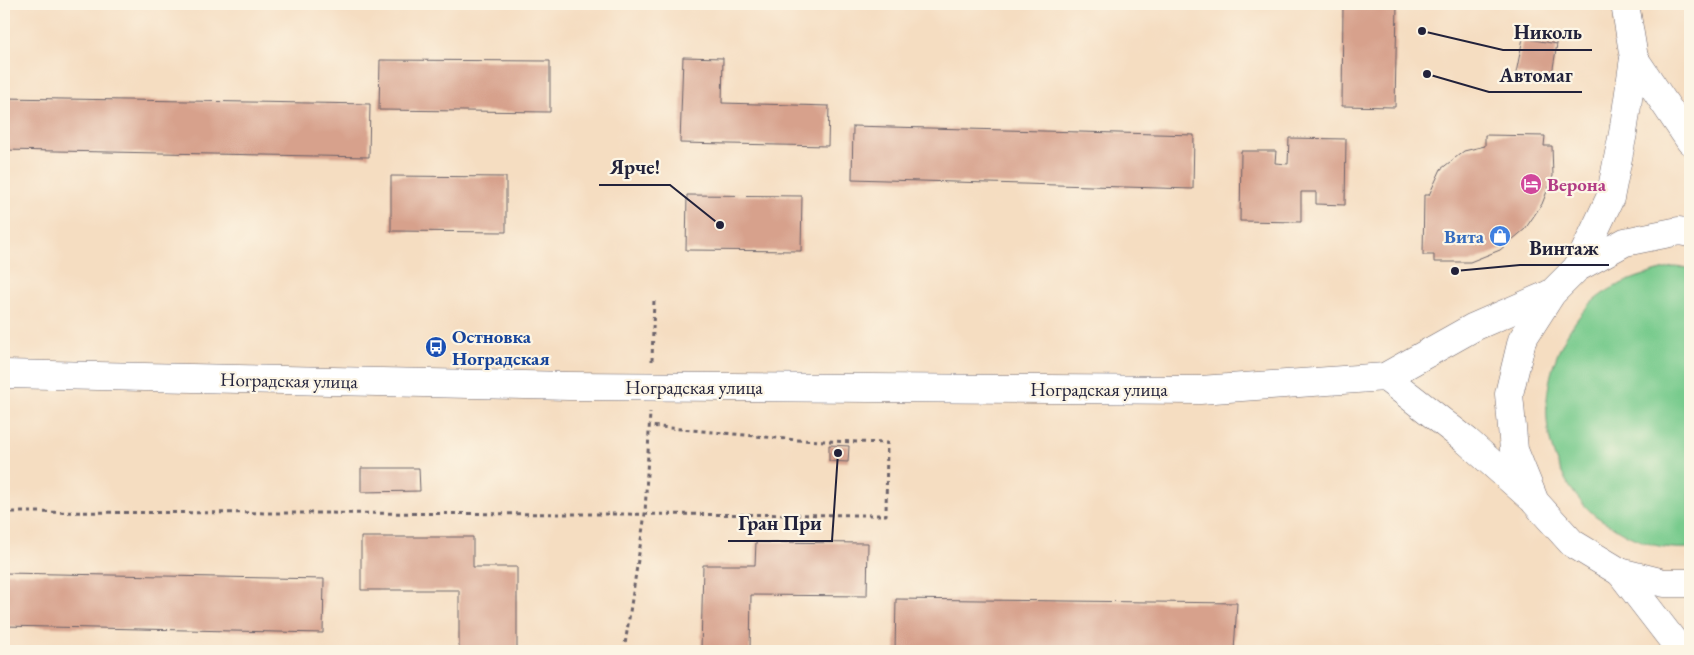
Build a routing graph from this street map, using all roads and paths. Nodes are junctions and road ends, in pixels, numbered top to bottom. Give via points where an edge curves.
1 (1624, 4) edge
2 (1634, 58) junction
3 (1690, 141) edge
4 (1690, 233) edge
5 (1578, 268) junction
6 (1552, 293) junction
7 (654, 299) dead end
8 (4, 374) edge
9 (1385, 377) junction
10 (651, 386) junction
11 (649, 426) junction
12 (1535, 502) junction
13 (4, 512) edge
14 (645, 514) junction
15 (1620, 572) junction
16 (1690, 583) edge
17 (624, 651) edge
18 (1681, 651) edge

1 - 2 main road
2 - 3 main road
2 - 5 main road via 1610,198
4 - 5 main road via 1679,231 1625,242
5 - 6 main road
6 - 9 main road via 1474,327
6 - 12 main road via 1522,340 1509,394 1514,450
7 - 10 path
8 - 10 main road, Ноградская улица
9 - 10 main road, Ноградская улица via 1200,390
9 - 12 main road via 1467,441
10 - 11 path
11 - 14 path
11 - 14 path via 797,440 887,443 886,515
12 - 15 main road via 1572,543
13 - 14 path
14 - 17 path
15 - 16 main road via 1664,583
15 - 18 main road

